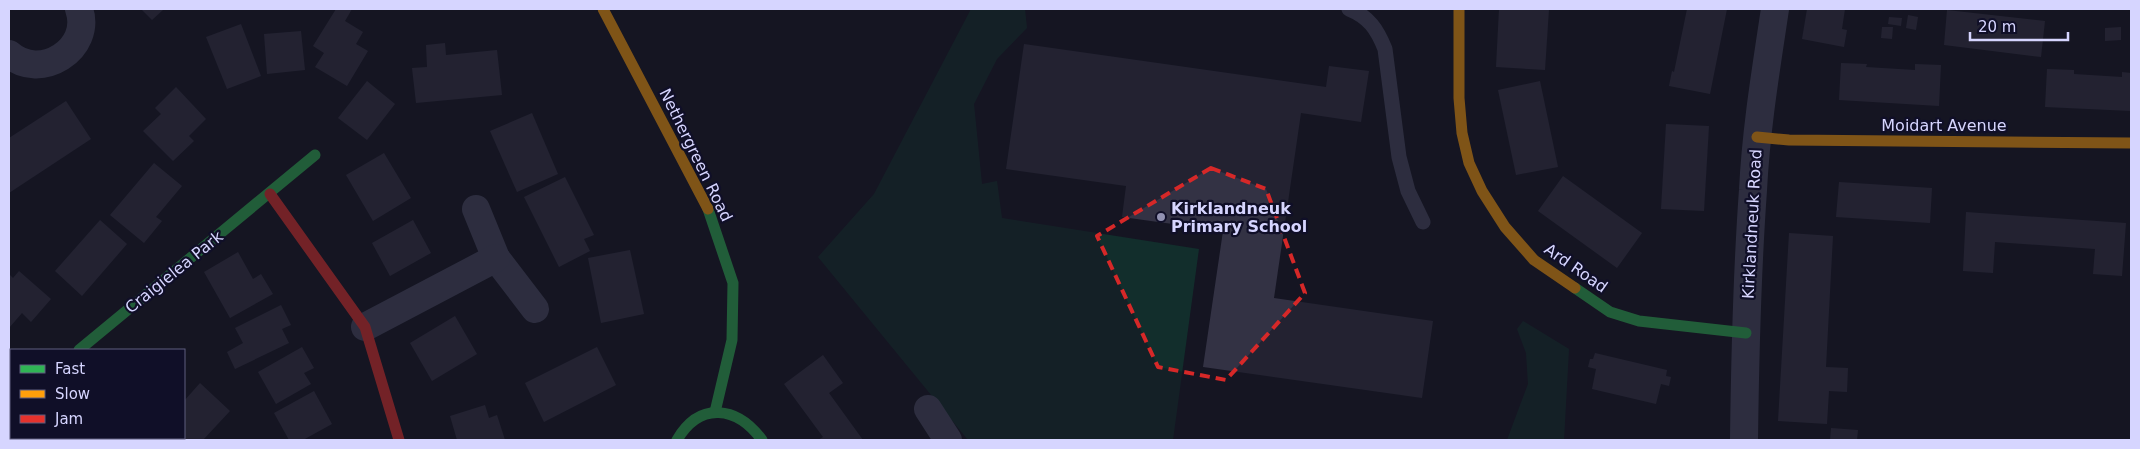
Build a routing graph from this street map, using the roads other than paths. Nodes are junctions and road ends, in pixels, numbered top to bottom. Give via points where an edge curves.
1 (78, 9) edge
2 (603, 9) edge
3 (1348, 9) edge
4 (1459, 9) edge
5 (1775, 9) edge
6 (9, 54) edge
7 (1757, 137) junction
8 (2131, 143) edge
9 (315, 155) dead end
10 (270, 194) junction
11 (476, 209) dead end
12 (1423, 222) dead end
13 (496, 258) junction
14 (534, 309) dead end
15 (365, 327) junction
16 (1746, 332) junction
17 (80, 349) edge
18 (928, 409) dead end
19 (715, 412) junction
20 (399, 440) edge
21 (677, 440) edge
22 (762, 440) edge
23 (948, 440) edge
24 (1744, 440) edge

1 - 6 street via 80,29 76,43 66,55 38,65 24,63
2 - 19 street, Nethergreen Road via 710,212 733,283 732,340
3 - 12 lane via 1369,20 1379,32 1386,49 1399,157 1408,191
4 - 16 street, Ard Road via 1462,133 1469,163 1504,227 1534,260 1610,312 1639,321
5 - 7 street, Kirklandneuk Road
7 - 8 street, Moidart Avenue
7 - 16 street, Kirklandneuk Road
9 - 10 street, Craigielea Park
10 - 15 street
10 - 17 street, Craigielea Park
11 - 13 street
13 - 14 street
13 - 15 street
15 - 20 street
16 - 24 street, Kirklandneuk Road
18 - 23 street
19 - 21 street via 688,423
19 - 22 street via 730,413 744,419

